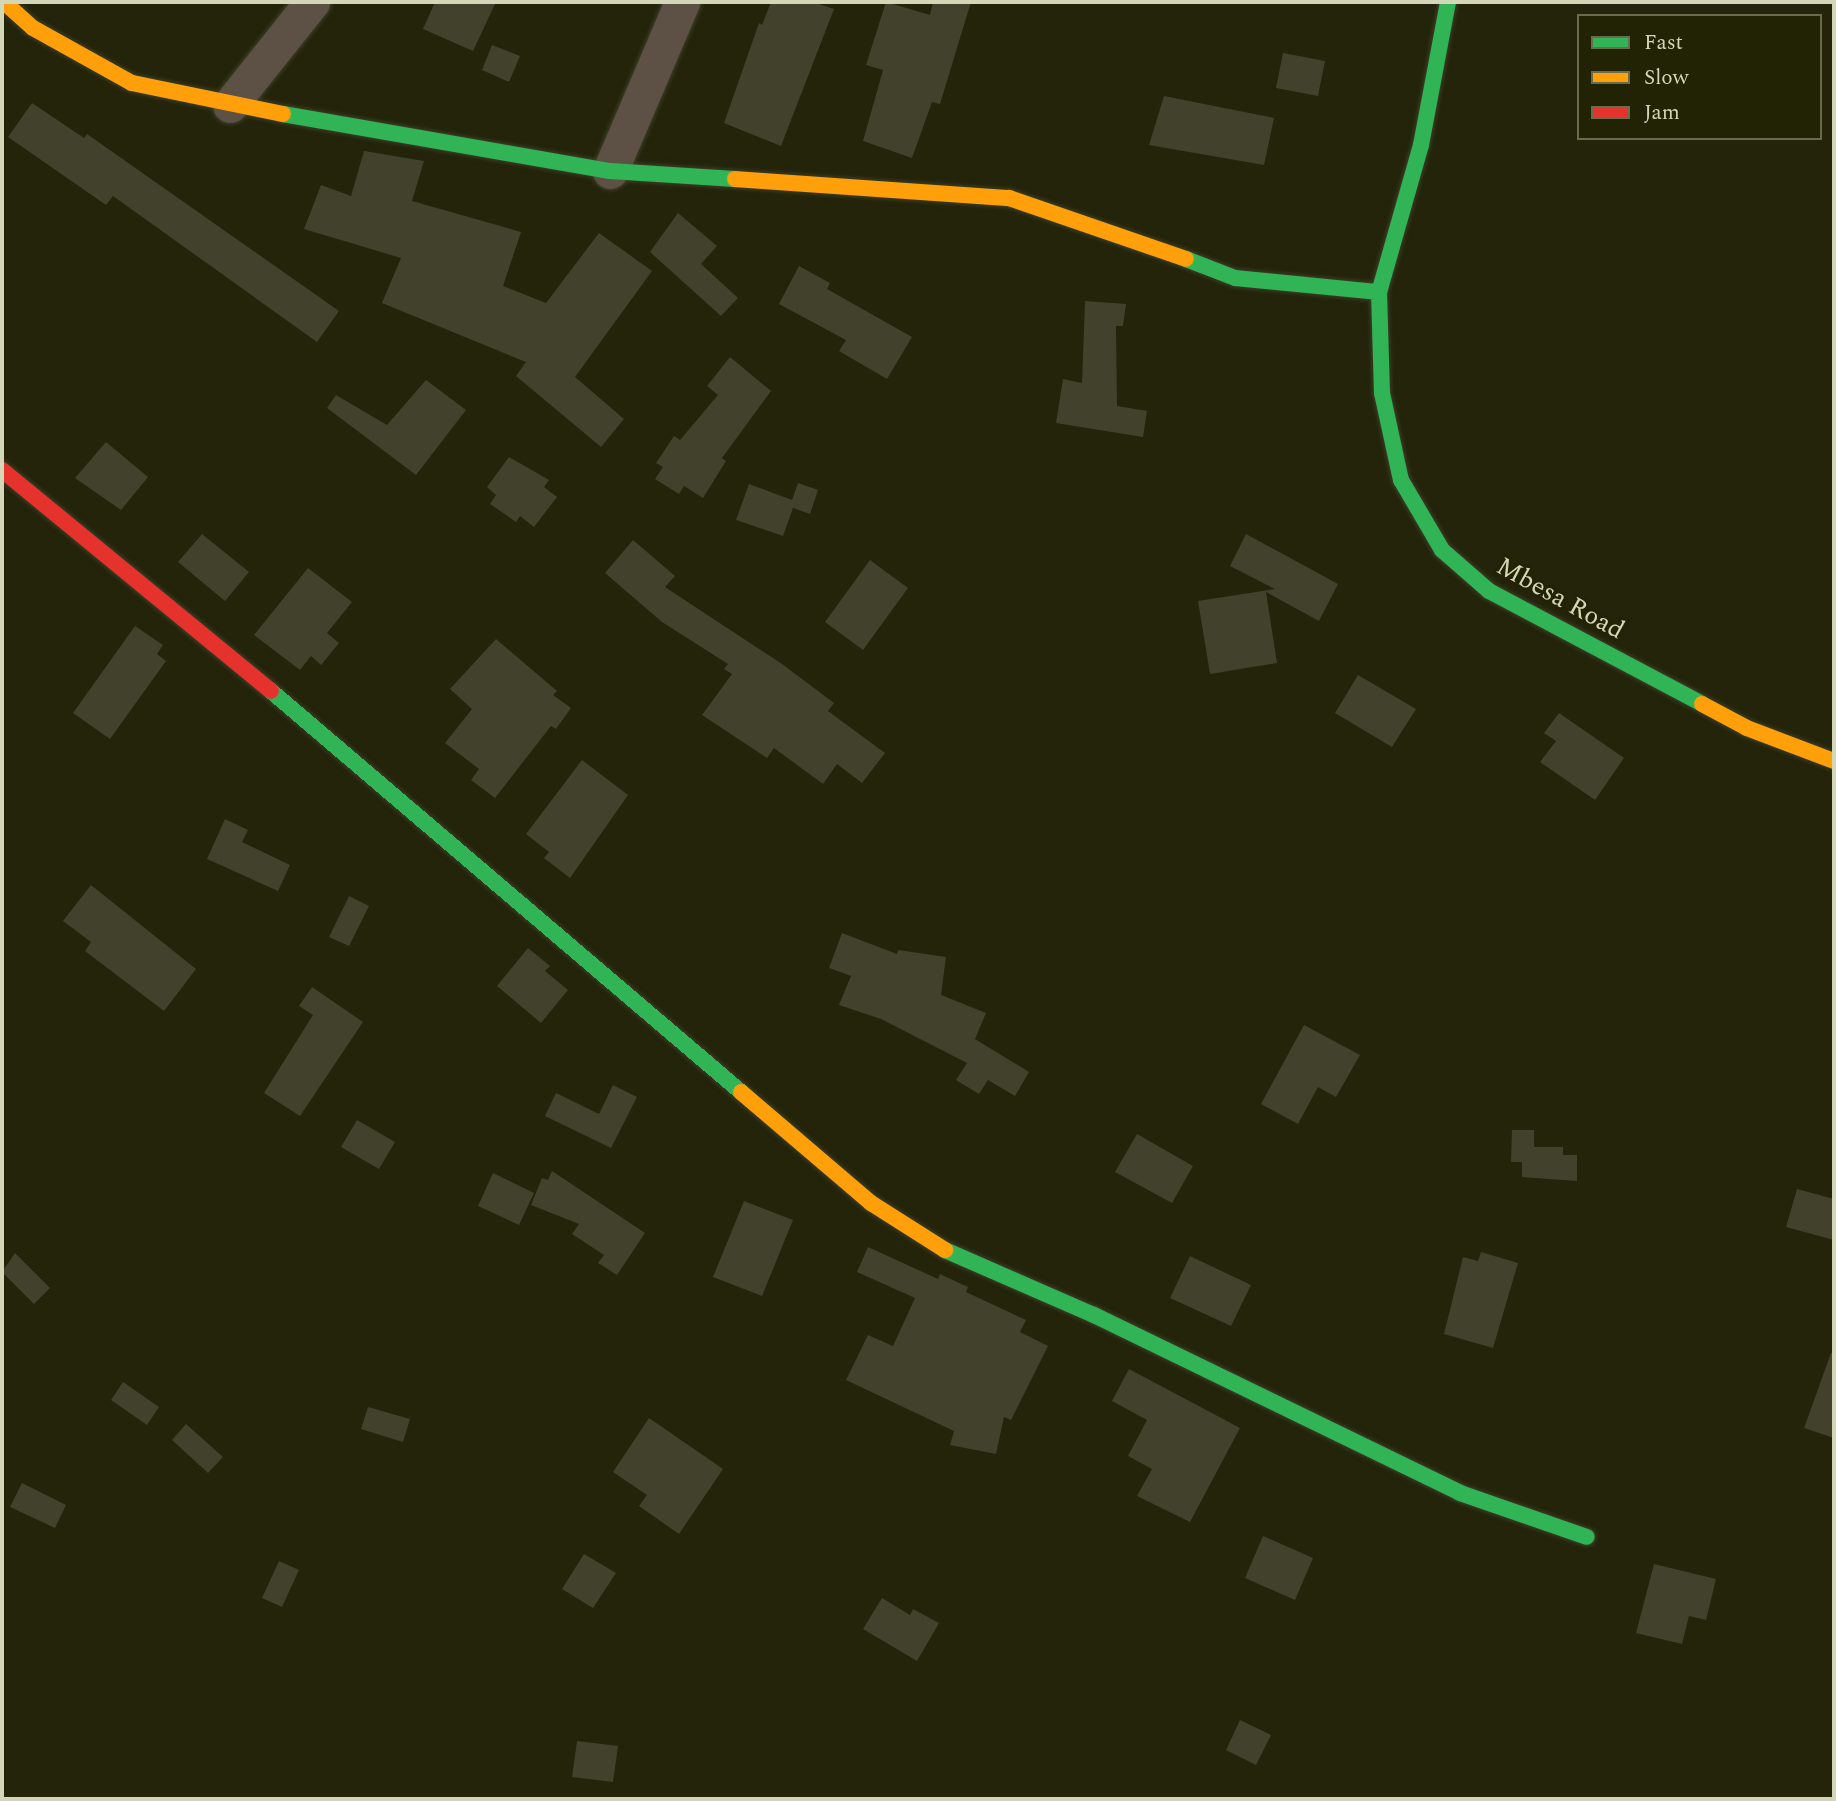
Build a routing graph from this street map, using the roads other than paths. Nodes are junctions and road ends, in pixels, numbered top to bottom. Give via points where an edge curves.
1 (4, 2) edge
2 (312, 2) edge
3 (682, 2) edge
4 (1448, 2) edge
5 (230, 105) junction
6 (610, 171) junction
7 (1380, 292) junction
8 (2, 470) edge
9 (1834, 761) edge
10 (1587, 1537) dead end

1 - 5 street via 33,28 132,83
2 - 5 street
3 - 6 street
4 - 7 street, Mbesa Road via 1421,145
5 - 6 street
6 - 7 street via 1009,198 1235,278
7 - 9 street, Mbesa Road via 1382,394 1401,480 1442,550 1502,598 1747,728
8 - 10 street via 138,577 871,1203 960,1260 1094,1315 1460,1493

